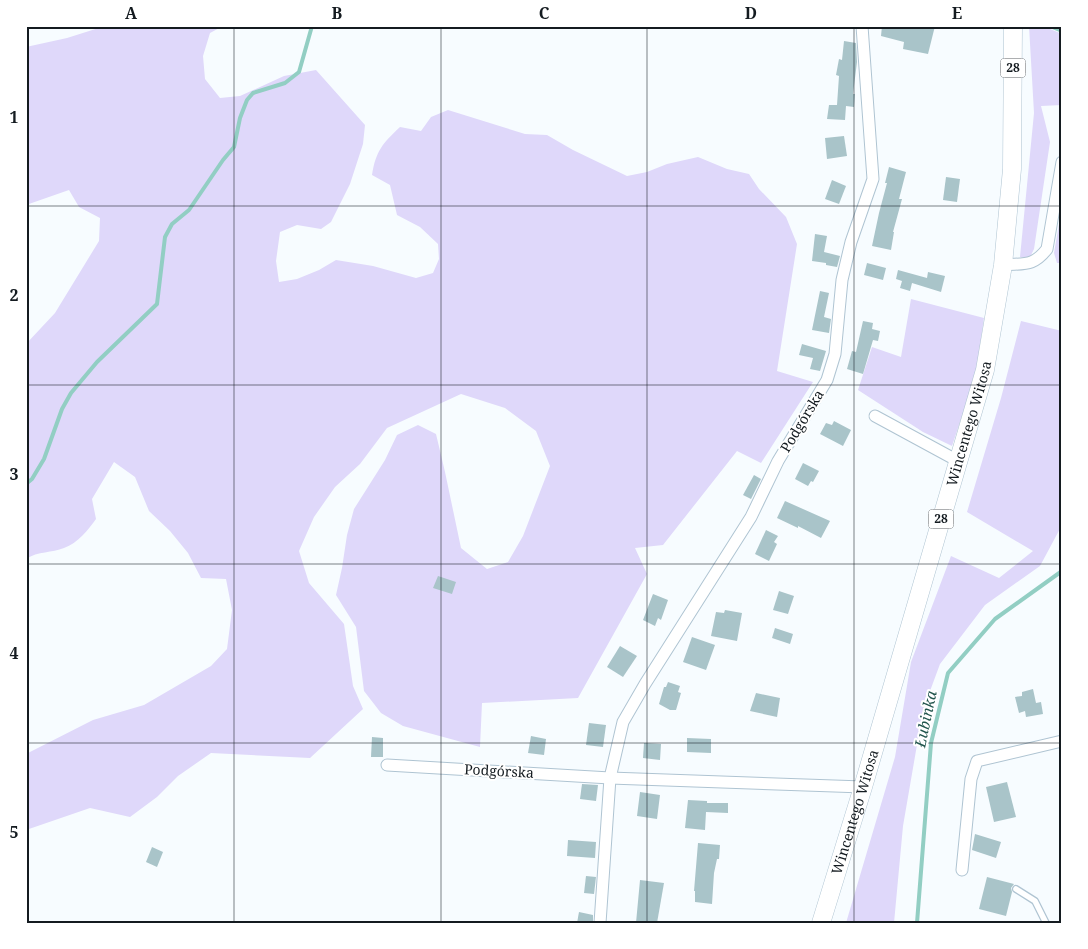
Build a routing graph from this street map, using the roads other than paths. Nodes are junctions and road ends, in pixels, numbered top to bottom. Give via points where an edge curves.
1 (862, 26) edge
2 (1013, 28) edge
3 (1062, 162) edge
4 (1003, 265) junction
5 (875, 416) dead end
6 (958, 461) junction
7 (1062, 741) edge
8 (387, 765) dead end
9 (610, 778) junction
10 (863, 787) junction
11 (962, 870) dead end
12 (1016, 889) dead end
13 (600, 923) edge
14 (820, 923) edge
15 (1046, 923) edge

1 - 9 street, Podgórska via 873,179 851,242 842,280 835,354 827,380 778,461 751,517 623,722
2 - 4 main road, Wincentego Witosa / 28 via 1012,168
3 - 4 street via 1048,249 1039,259 1029,263
4 - 6 main road, Wincentego Witosa / 28 via 985,370
5 - 6 street
6 - 10 main road, Wincentego Witosa / 28
7 - 11 street via 977,761 971,779
8 - 9 street, Podgórska
9 - 10 street, Podgórska
9 - 13 street, Podgórska
10 - 14 main road, Wincentego Witosa / 28
12 - 15 lane via 1036,901

